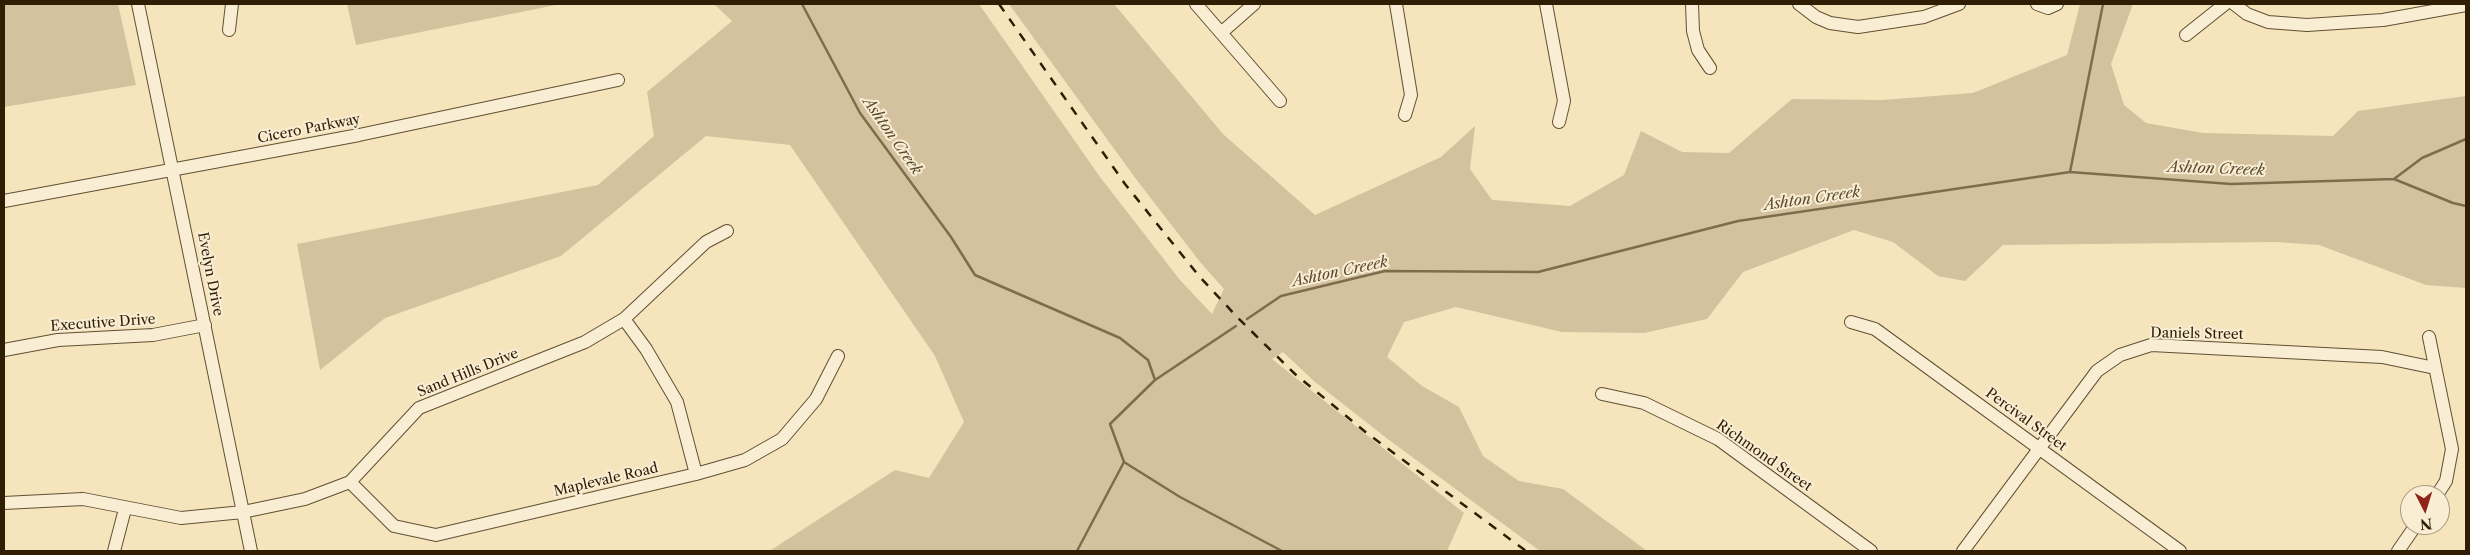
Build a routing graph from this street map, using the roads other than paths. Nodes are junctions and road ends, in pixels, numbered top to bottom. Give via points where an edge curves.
1 (138, 4) edge
2 (232, 4) edge
3 (1196, 4) edge
4 (1254, 4) edge
5 (1396, 4) edge
6 (1546, 4) edge
7 (1692, 4) edge
8 (1799, 4) edge
9 (1959, 4) edge
10 (2037, 4) edge
11 (2057, 4) edge
12 (2225, 4) edge
13 (2234, 4) edge
14 (2466, 5) edge
15 (229, 30) dead end
16 (1221, 33) junction
17 (2186, 35) dead end
18 (1710, 68) dead end
19 (618, 80) dead end
20 (1280, 101) dead end
21 (1405, 115) dead end
22 (1558, 122) dead end
23 (172, 171) junction
24 (4, 201) edge
25 (727, 231) dead end
26 (624, 319) junction
27 (1851, 322) dead end
28 (205, 325) junction
29 (2428, 336) dead end
30 (4, 350) edge
31 (838, 356) dead end
32 (2436, 368) junction
33 (1602, 394) dead end
34 (2039, 447) junction
35 (696, 474) junction
36 (350, 482) junction
37 (2444, 485) edge
38 (4, 503) edge
39 (125, 509) junction
40 (243, 512) junction
41 (2409, 535) edge
42 (114, 551) edge
43 (251, 551) edge
44 (1870, 551) edge
45 (1963, 551) edge
46 (2180, 551) edge
47 (2398, 551) edge

1 - 23 street, Evelyn Drive
2 - 15 street
3 - 16 street
4 - 16 street
5 - 21 street via 1411,95
6 - 22 street via 1564,102
7 - 18 street via 1693,31 1698,50
8 - 9 street via 1830,23 1858,27 1924,17
10 - 11 street via 2048,8
12 - 17 street
13 - 14 street via 2256,19 2307,25 2383,20
16 - 20 street
19 - 23 street, Cicero Parkway
23 - 24 street, Cicero Parkway
23 - 28 street, Evelyn Drive
25 - 26 street, Sand Hills Drive via 706,242
26 - 35 street via 677,402
26 - 36 street, Sand Hills Drive via 585,342 419,408
27 - 34 street, Percival Street via 1876,329
28 - 30 street, Executive Drive via 153,335 58,340
28 - 40 street, Evelyn Drive
29 - 32 street
31 - 35 street, Maplevale Road via 816,398 782,439 745,460
32 - 34 street, Daniels Street via 2382,357 2151,345 2119,356 2096,371
32 - 37 street via 2452,449
33 - 44 street, Richmond Street via 1644,403 1718,439
34 - 45 street, Daniels Street
34 - 46 street, Percival Street
35 - 36 street, Maplevale Road via 436,535 394,526
36 - 40 street, Sand Hills Drive via 305,499
38 - 39 street, Sand Hills Drive via 83,499
39 - 40 street, Sand Hills Drive via 181,518
39 - 42 street
40 - 43 street, Evelyn Drive
41 - 47 street

